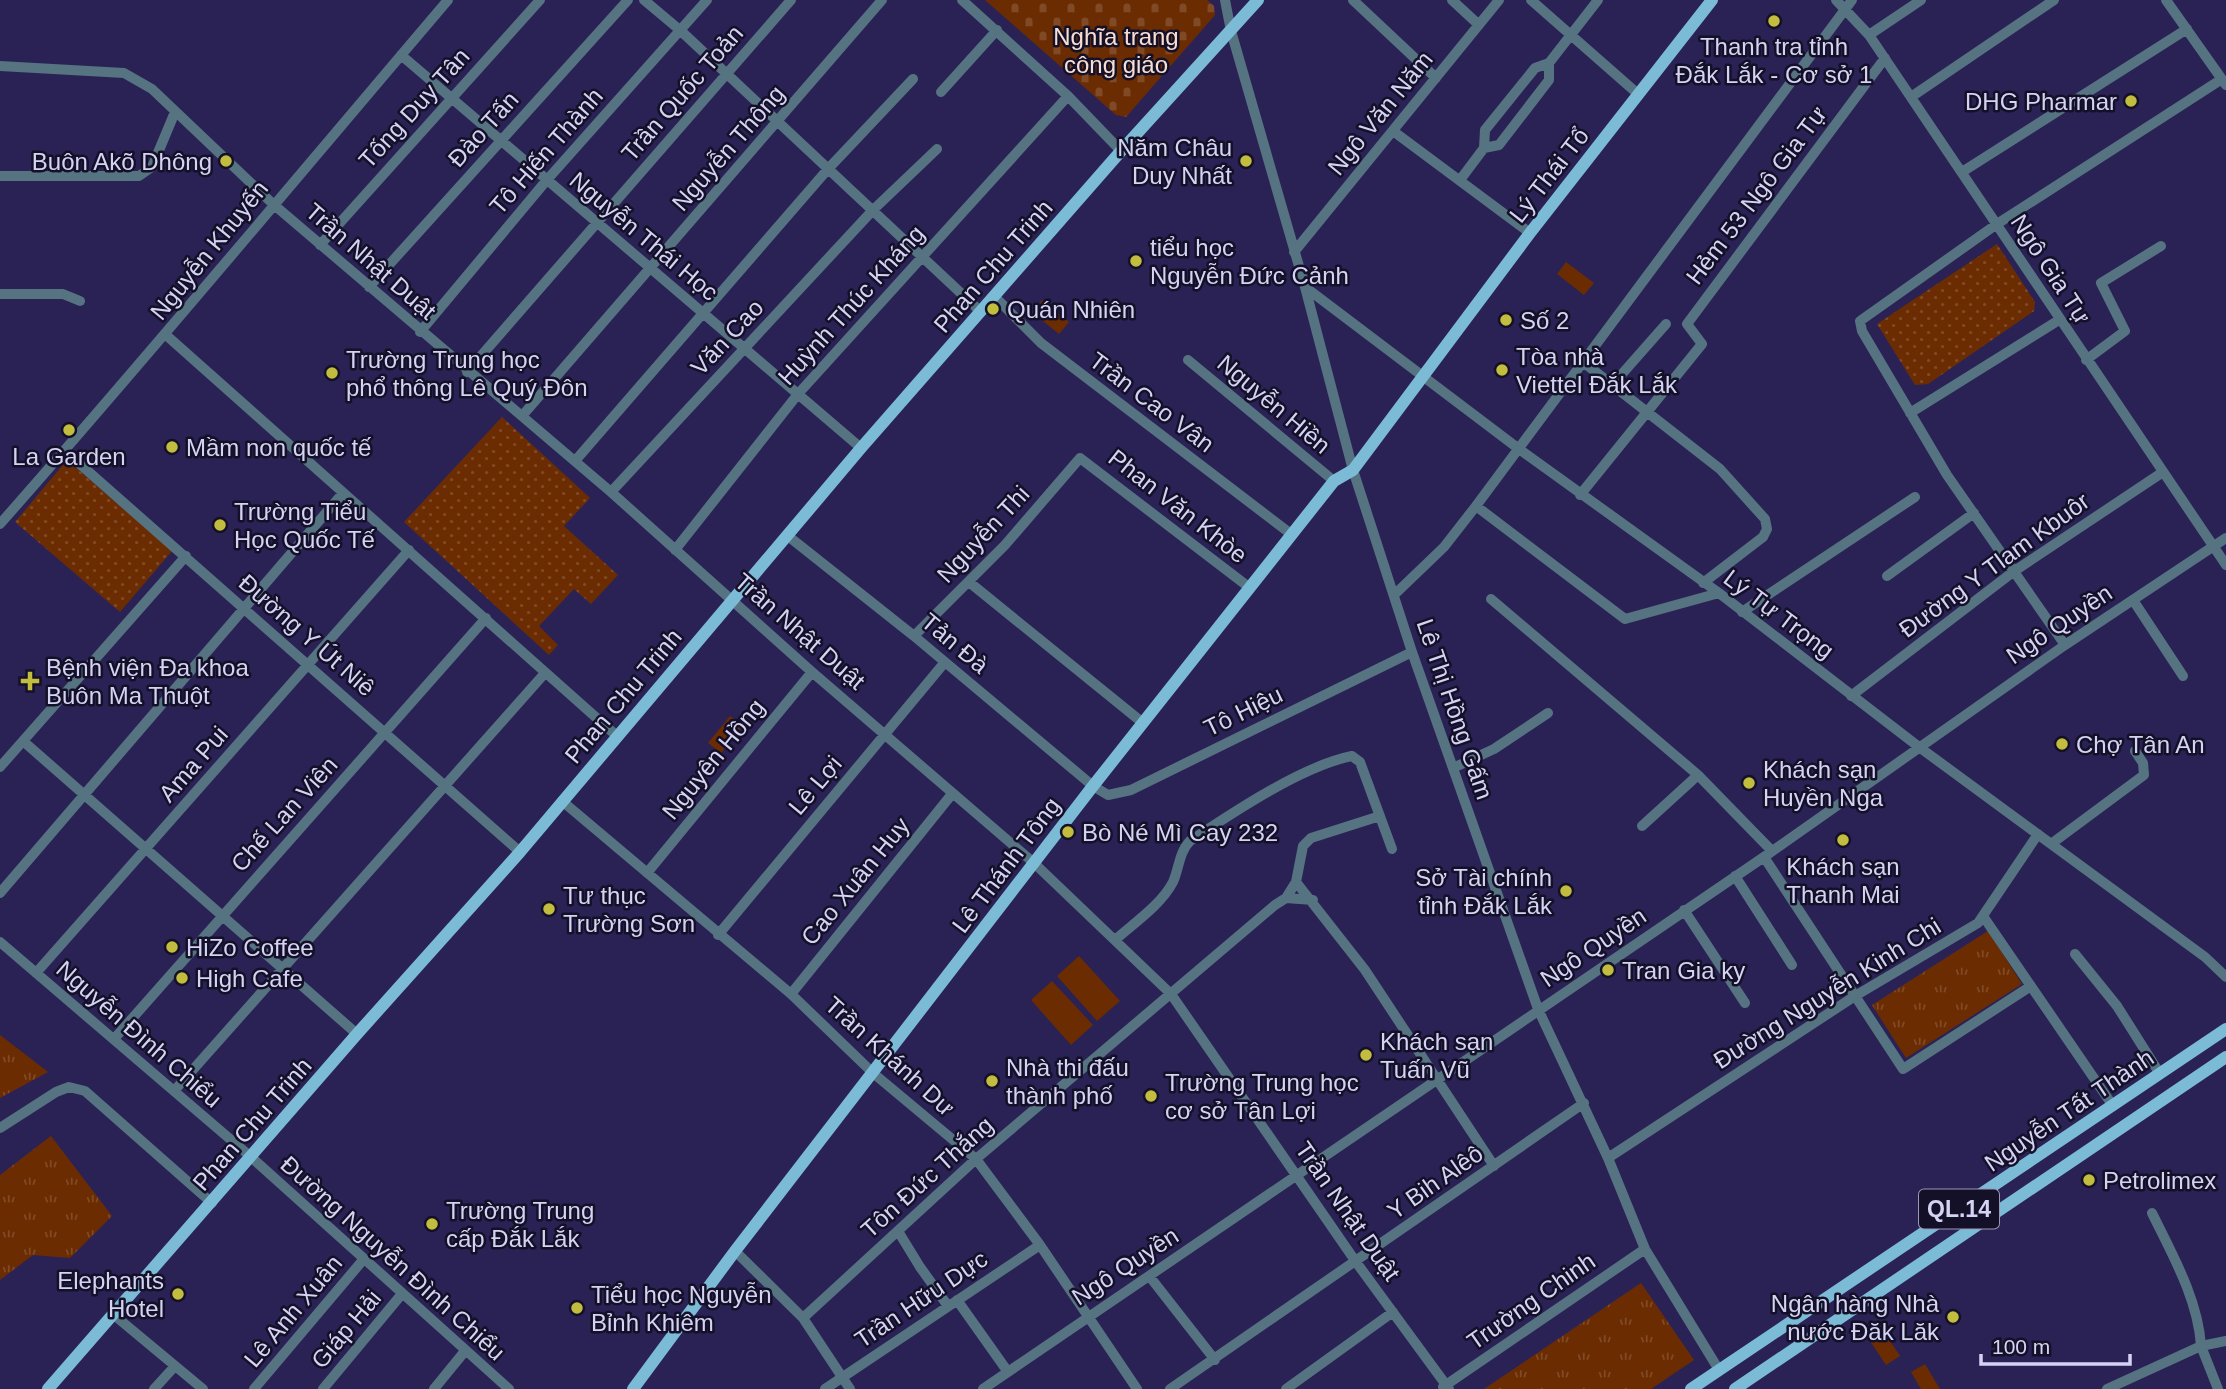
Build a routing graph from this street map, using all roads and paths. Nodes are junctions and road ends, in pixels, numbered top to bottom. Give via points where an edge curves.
1 (448, 0) edge
2 (540, 0) edge
3 (628, 0) edge
4 (644, 0) edge
5 (707, 0) edge
6 (791, 0) edge
7 (882, 0) edge
8 (962, 0) edge
9 (1225, 0) edge
10 (1258, 0) edge
11 (1353, 0) edge
12 (1452, 0) edge
13 (1499, 0) edge
14 (1531, 0) edge
15 (1712, 0) edge
16 (1836, 0) edge
17 (1922, 0) edge
18 (2054, 0) edge
19 (2166, 0) edge
20 (1600, 1) edge
21 (1848, 5) edge
22 (1479, 25) junction
23 (2187, 29) junction
24 (997, 30) junction
25 (681, 31) junction
26 (1231, 31) junction
27 (1572, 35) junction
28 (1869, 35) junction
29 (401, 55) junction
30 (1885, 58) junction
31 (1549, 64) junction
32 (0, 66) edge
33 (726, 73) junction
34 (1436, 78) junction
35 (913, 79) dead end
36 (2224, 82) edge
37 (941, 92) dead end
38 (1638, 94) junction
39 (1068, 96) junction
40 (1911, 97) junction
41 (450, 98) junction
42 (175, 112) junction
43 (778, 123) junction
44 (1393, 131) junction
45 (500, 141) junction
46 (1484, 148) junction
47 (937, 149) dead end
48 (1121, 150) junction
49 (828, 169) junction
50 (1962, 172) junction
51 (0, 176) edge
52 (1460, 180) junction
53 (546, 181) junction
54 (273, 204) junction
55 (873, 210) junction
56 (598, 223) junction
57 (1997, 224) junction
58 (1530, 233) junction
59 (320, 245) junction
60 (2161, 246) dead end
61 (1294, 252) junction
62 (924, 256) junction
63 (650, 269) junction
64 (1306, 286) junction
65 (369, 287) junction
66 (0, 294) edge
67 (994, 296) junction
68 (80, 300) dead end
69 (980, 311) junction
70 (702, 313) junction
71 (2059, 320) junction
72 (1667, 324) dead end
73 (420, 332) junction
74 (166, 335) junction
75 (745, 348) junction
76 (1188, 360) dead end
77 (2086, 360) junction
78 (1583, 362) junction
79 (467, 372) junction
80 (1423, 378) junction
81 (1614, 383) junction
82 (798, 394) junction
83 (1646, 411) junction
84 (1910, 413) junction
85 (522, 416) junction
86 (860, 448) junction
87 (1519, 449) junction
88 (65, 451) junction
89 (1080, 458) joint
90 (575, 461) junction
91 (1353, 470) junction
92 (2164, 472) junction
93 (1334, 481) junction
94 (611, 492) junction
95 (343, 493) junction
96 (1580, 495) junction
97 (1915, 497) dead end
98 (1476, 506) junction
99 (1974, 513) junction
100 (0, 524) edge
101 (1291, 534) junction
102 (788, 536) junction
103 (2226, 538) edge
104 (2214, 546) junction
105 (409, 550) junction
106 (676, 550) junction
107 (186, 556) junction
108 (2226, 565) edge
109 (2013, 572) junction
110 (1887, 576) dead end
111 (969, 582) junction
112 (1703, 583) junction
113 (1250, 588) junction
114 (1719, 593) junction
115 (1394, 595) junction
116 (732, 599) junction
117 (1491, 599) dead end
118 (2133, 600) junction
119 (246, 608) junction
120 (1742, 612) junction
121 (486, 618) junction
122 (914, 636) junction
123 (2065, 645) junction
124 (1412, 652) junction
125 (945, 662) junction
126 (307, 664) junction
127 (812, 672) junction
128 (545, 673) junction
129 (2183, 676) dead end
130 (1851, 696) junction
131 (1548, 713) dead end
132 (1143, 723) junction
133 (386, 732) junction
134 (885, 733) junction
135 (618, 737) junction
136 (23, 741) junction
137 (1919, 747) junction
138 (2136, 751) dead end
139 (0, 766) edge
140 (1453, 768) junction
141 (1698, 775) junction
142 (447, 785) junction
143 (1093, 786) junction
144 (952, 794) junction
145 (84, 795) junction
146 (562, 801) junction
147 (1380, 816) junction
148 (1642, 826) dead end
149 (2038, 834) junction
150 (2051, 844) junction
151 (1392, 849) dead end
152 (146, 850) junction
153 (520, 852) junction
154 (1768, 854) junction
155 (1034, 863) junction
156 (647, 873) junction
157 (1735, 876) junction
158 (1296, 882) junction
159 (0, 893) edge
160 (1286, 898) junction
161 (1313, 900) junction
162 (1684, 910) junction
163 (223, 914) junction
164 (1983, 916) junction
165 (718, 934) junction
166 (1115, 940) junction
167 (0, 942) edge
168 (2075, 954) dead end
169 (1792, 965) dead end
170 (283, 968) junction
171 (36, 973) junction
172 (2226, 977) edge
173 (2031, 986) junction
174 (791, 994) junction
175 (1171, 994) junction
176 (1855, 996) junction
177 (1745, 1003) dead end
178 (1538, 1009) junction
179 (2226, 1029) edge
180 (357, 1034) junction
181 (114, 1039) junction
182 (2226, 1057) edge
183 (873, 1073) junction
184 (2160, 1074) junction
185 (1437, 1078) junction
186 (174, 1091) junction
187 (1584, 1103) junction
188 (2113, 1106) junction
189 (0, 1128) edge
190 (251, 1157) junction
191 (1608, 1158) junction
192 (976, 1160) junction
193 (1494, 1166) junction
194 (1297, 1174) junction
195 (212, 1203) junction
196 (2152, 1213) dead end
197 (898, 1231) junction
198 (1040, 1245) junction
199 (1645, 1248) junction
200 (735, 1251) junction
201 (363, 1260) junction
202 (1356, 1262) junction
203 (1150, 1277) junction
204 (401, 1295) junction
205 (953, 1303) junction
206 (1393, 1312) junction
207 (114, 1315) junction
208 (1089, 1315) junction
209 (803, 1318) junction
210 (2226, 1341) edge
211 (2201, 1346) junction
212 (465, 1351) junction
213 (1215, 1360) junction
214 (175, 1366) junction
215 (1719, 1370) junction
216 (1007, 1372) junction
217 (842, 1377) junction
218 (1445, 1388) edge
219 (48, 1389) edge
220 (154, 1389) edge
221 (202, 1389) edge
222 (254, 1389) edge
223 (323, 1389) edge
224 (434, 1389) edge
225 (509, 1389) edge
226 (633, 1389) edge
227 (825, 1389) edge
228 (850, 1389) edge
229 (983, 1389) edge
230 (1137, 1389) edge
231 (1170, 1389) edge
232 (1286, 1389) edge
233 (1691, 1389) edge
234 (1735, 1389) edge
235 (2107, 1389) edge
236 (2218, 1389) edge

1 - 29 street, Nguyễn Khuyến
2 - 41 street, Tống Duy Tân
3 - 45 street, Đào Tấn
4 - 25 street
5 - 25 street, Tô Hiến Thành
6 - 33 street, Trần Quốc Toản
7 - 43 street, Nguyễn Thông
8 - 24 street
9 - 26 street, Lê Thị Hồng Gấm
10 - 26 main road, Phan Chu Trinh
11 - 34 street
12 - 22 street
13 - 22 street, Ngô Văn Năm
14 - 27 street
15 - 38 main road, Lý Thái Tổ
16 - 21 street, Ngô Gia Tự
17 - 28 street
18 - 40 street
19 - 23 street
20 - 27 street
21 - 28 street, Ngô Gia Tự
21 - 78 street
22 - 34 street, Ngô Văn Năm
23 - 36 street
23 - 50 street
24 - 37 street
24 - 39 street
25 - 33 street
25 - 53 street, Tô Hiến Thành
26 - 48 main road, Phan Chu Trinh
26 - 61 street, Lê Thị Hồng Gấm
27 - 31 street
27 - 38 street
28 - 30 street, Ngô Gia Tự
29 - 41 street, Nguyễn Thái Học
29 - 54 street, Nguyễn Khuyến
30 - 40 street, Ngô Gia Tự
30 - 83 street, Hẻm 53 Ngô Gia Tự via 1686,324 1702,344
31 - 46 street via 1535,68 1485,130
31 - 46 street via 1549,80 1499,145
32 - 42 street, Trần Nhật Duật via 124,73 152,89
33 - 43 street
33 - 56 street, Trần Quốc Toản
34 - 44 street, Ngô Văn Năm
35 - 49 street
36 - 57 street
38 - 58 main road, Lý Thái Tổ
39 - 48 street
39 - 62 street, Huỳnh Thúc Kháng
40 - 50 street, Ngô Gia Tự
41 - 45 street, Nguyễn Thái Học
41 - 59 street, Tống Duy Tân
42 - 51 street via 152,167 139,176
42 - 54 street, Trần Nhật Duật
43 - 49 street
43 - 63 street, Nguyễn Thông
44 - 52 street
44 - 61 street, Ngô Văn Năm
45 - 53 street, Nguyễn Thái Học
45 - 65 street, Đào Tấn
46 - 52 street
47 - 55 street, Văn Cao
48 - 67 main road, Phan Chu Trinh
49 - 55 street
49 - 70 street
50 - 57 street, Ngô Gia Tự
52 - 58 street
53 - 56 street, Nguyễn Thái Học
53 - 73 street, Tô Hiến Thành
54 - 59 street, Trần Nhật Duật
54 - 74 street, Nguyễn Khuyến
55 - 62 street
55 - 75 street, Văn Cao
56 - 63 street, Nguyễn Thái Học
56 - 79 street, Trần Quốc Toản
57 - 71 street, Ngô Gia Tự
57 - 84 street via 1860,321
58 - 80 main road, Lý Thái Tổ
59 - 65 street, Trần Nhật Duật
60 - 77 street via 2101,283 2125,331
61 - 64 street, Lê Thị Hồng Gấm
62 - 69 street
62 - 82 street, Huỳnh Thúc Kháng
63 - 70 street, Nguyễn Thái Học
63 - 85 street, Nguyễn Thông
64 - 80 street, Lý Tự Trọng
64 - 91 street, Lê Thị Hồng Gấm
65 - 73 street, Trần Nhật Duật
66 - 68 street via 63,294
67 - 69 main road, Phan Chu Trinh
67 - 101 street, Trần Cao Vân via 1041,343
69 - 86 main road, Phan Chu Trinh
70 - 75 street, Nguyễn Thái Học
70 - 90 street
71 - 77 street, Ngô Gia Tự
71 - 84 street
72 - 81 street
73 - 79 street, Trần Nhật Duật
74 - 88 street, Nguyễn Khuyến
74 - 95 street
75 - 82 street, Nguyễn Thái Học
75 - 94 street, Văn Cao
76 - 93 street, Nguyễn Hiền
77 - 92 street, Ngô Gia Tự
78 - 81 street
78 - 87 street
79 - 85 street, Trần Nhật Duật
80 - 87 street, Lý Tự Trọng
80 - 91 main road, Lê Thánh Tông
81 - 83 street
82 - 86 street, Nguyễn Thái Học
82 - 106 street, Huỳnh Thúc Kháng
83 - 96 street
83 - 112 street via 1720,469 1765,519 1763,537
84 - 99 street
85 - 90 street, Trần Nhật Duật
86 - 102 main road, Phan Chu Trinh
87 - 96 street, Lý Tự Trọng
87 - 98 street
88 - 100 street, Nguyễn Khuyến
88 - 107 street, Đường Y Út Niê
89 - 111 street, Nguyễn Thi
89 - 113 street, Phan Văn Khòe
90 - 94 street, Trần Nhật Duật
91 - 93 main road, Lê Thánh Tông
91 - 115 street, Lê Thị Hồng Gấm
92 - 104 street, Ngô Gia Tự
92 - 109 street, Đường Y Tlam Kbuôr
93 - 101 main road, Lê Thánh Tông
94 - 106 street, Trần Nhật Duật
95 - 105 street
95 - 119 street
96 - 112 street, Lý Tự Trọng
97 - 120 street
98 - 114 street via 1625,619
98 - 115 street via 1444,547
99 - 109 street
99 - 110 street
101 - 113 main road, Lê Thánh Tông
102 - 116 main road, Phan Chu Trinh
102 - 122 street, Tản Đà
103 - 104 street, Ngô Quyền
104 - 108 street, Ngô Gia Tự
104 - 118 street, Ngô Quyền
105 - 121 street
105 - 126 street, Ama Pui
106 - 116 street, Trần Nhật Duật
107 - 119 street, Đường Y Út Niê
107 - 136 street
109 - 123 street
109 - 130 street, Đường Y Tlam Kbuôr
111 - 122 street, Nguyễn Thi
111 - 132 street
112 - 114 street, Lý Tự Trọng
113 - 132 main road, Lê Thánh Tông
114 - 120 street, Lý Tự Trọng
115 - 124 street, Lê Thị Hồng Gấm
116 - 127 street, Trần Nhật Duật
116 - 135 main road, Phan Chu Trinh
117 - 141 street
118 - 123 street, Ngô Quyền
118 - 129 street
119 - 126 street, Đường Y Út Niê
119 - 145 street
120 - 130 street, Lý Tự Trọng
121 - 128 street
121 - 133 street, Chế Lan Viên
122 - 125 street, Tản Đà
123 - 137 street, Ngô Quyền
124 - 140 street, Lê Thị Hồng Gấm
124 - 143 street, Tô Hiệu via 1131,790 1108,795
125 - 134 street, Lê Lợi
125 - 143 street, Tản Đà
126 - 133 street, Đường Y Út Niê
126 - 152 street, Ama Pui
127 - 134 street, Trần Nhật Duật
127 - 156 street, Nguyên Hồng
128 - 135 street
128 - 142 street
130 - 137 street, Lý Tự Trọng
131 - 140 street via 1494,749
132 - 143 main road, Lê Thánh Tông
133 - 142 street, Đường Y Út Niê
133 - 163 street, Chế Lan Viên
134 - 144 street, Trần Nhật Duật
134 - 165 street, Lê Lợi
135 - 146 main road, Phan Chu Trinh
136 - 139 street
136 - 145 street
137 - 149 street, Lý Tự Trọng
137 - 154 street, Ngô Quyền
138 - 150 street via 2144,775
140 - 178 street, Lê Thị Hồng Gấm
141 - 148 street
141 - 154 street
142 - 153 street, Đường Y Út Niê
142 - 170 street
143 - 155 main road, Lê Thánh Tông
144 - 155 street, Trần Nhật Duật
144 - 174 street, Cao Xuân Huy
145 - 152 street
145 - 159 street
146 - 153 main road, Phan Chu Trinh
146 - 156 street, Trần Khánh Dư
147 - 151 street
147 - 158 street, Tôn Đức Thắng via 1311,838 1299,857
147 - 166 street via 1357,758 1308,772 1189,841 1162,897
149 - 150 street, Lý Tự Trọng
149 - 164 street, Đường Nguyễn Kinh Chi
150 - 172 street, Lý Tự Trọng
152 - 163 street
152 - 171 street, Ama Pui
153 - 180 main road, Phan Chu Trinh
154 - 157 street, Ngô Quyền
154 - 176 street
155 - 166 street, Trần Nhật Duật
155 - 183 main road, Lê Thánh Tông
156 - 165 street, Trần Khánh Dư
157 - 162 street, Ngô Quyền
157 - 169 street
158 - 160 street, Tôn Đức Thắng
158 - 161 street
160 - 161 street
160 - 175 street, Tôn Đức Thắng
161 - 185 street
162 - 177 street
162 - 178 street, Ngô Quyền
163 - 170 street
163 - 181 street, Chế Lan Viên
164 - 173 street
164 - 176 street, Đường Nguyễn Kinh Chi
165 - 174 street, Trần Khánh Dư
166 - 175 street, Trần Nhật Duật
167 - 171 street, Nguyễn Đình Chiểu
168 - 184 street via 2118,1006
170 - 180 street
170 - 186 street
171 - 181 street, Nguyễn Đình Chiểu
173 - 176 street via 1903,1069
173 - 188 street
174 - 183 street, Trần Khánh Dư
175 - 192 street, Tôn Đức Thắng
175 - 194 street, Trần Nhật Duật
176 - 191 street, Đường Nguyễn Kinh Chi
178 - 185 street, Ngô Quyền
178 - 187 street, Lê Thị Hồng Gấm
179 - 184 main road, Nguyễn Tất Thành / QL.14
180 - 190 main road, Phan Chu Trinh
181 - 186 street, Nguyễn Đình Chiểu
182 - 234 main road, Nguyễn Tất Thành / QL.14
183 - 192 street, Trần Khánh Dư
183 - 200 main road, Lê Thánh Tông
184 - 188 main road, Nguyễn Tất Thành / QL.14
185 - 193 street
185 - 194 street, Ngô Quyền
186 - 190 street, Nguyễn Đình Chiểu
187 - 191 street, Lê Thị Hồng Gấm
187 - 193 street, Y Bih Alêô
188 - 215 main road, Nguyễn Tất Thành / QL.14
189 - 195 street via 56,1092 69,1087 85,1091
190 - 195 main road, Phan Chu Trinh
190 - 201 street, Đường Nguyễn Đình Chiểu
191 - 199 street, Lê Thị Hồng Gấm
192 - 197 street, Tôn Đức Thắng
192 - 198 street, Trần Khánh Dư
193 - 202 street, Y Bih Alêô
194 - 202 street, Trần Nhật Duật
194 - 203 street, Ngô Quyền
195 - 207 main road, Phan Chu Trinh
196 - 211 street via 2190,1296
197 - 205 street via 920,1267
197 - 209 street, Tôn Đức Thắng
198 - 205 street, Trần Hữu Dực
198 - 208 street, Trần Khánh Dư
199 - 215 street, Lê Thị Hồng Gấm
199 - 218 street, Trường Chinh
200 - 209 street
200 - 226 main road, Lê Thánh Tông
201 - 204 street, Đường Nguyễn Đình Chiểu
201 - 222 street, Lê Anh Xuân
202 - 206 street, Trần Nhật Duật
202 - 213 street, Y Bih Alêô
203 - 208 street, Ngô Quyền
203 - 213 street
204 - 212 street, Đường Nguyễn Đình Chiểu
204 - 223 street, Giáp Hải
205 - 216 street
205 - 217 street, Trần Hữu Dực
206 - 218 street, Trần Nhật Duật
206 - 232 street
207 - 214 street
207 - 219 main road, Phan Chu Trinh
208 - 216 street, Ngô Quyền
208 - 230 street, Trần Khánh Dư
209 - 217 street
210 - 211 street
211 - 235 street
211 - 236 street
212 - 224 street
212 - 225 street, Đường Nguyễn Đình Chiểu
213 - 231 street, Y Bih Alêô
214 - 220 street
214 - 221 street
215 - 233 main road, Nguyễn Tất Thành / QL.14
216 - 229 street, Ngô Quyền
217 - 227 street, Trần Hữu Dực
217 - 228 street

